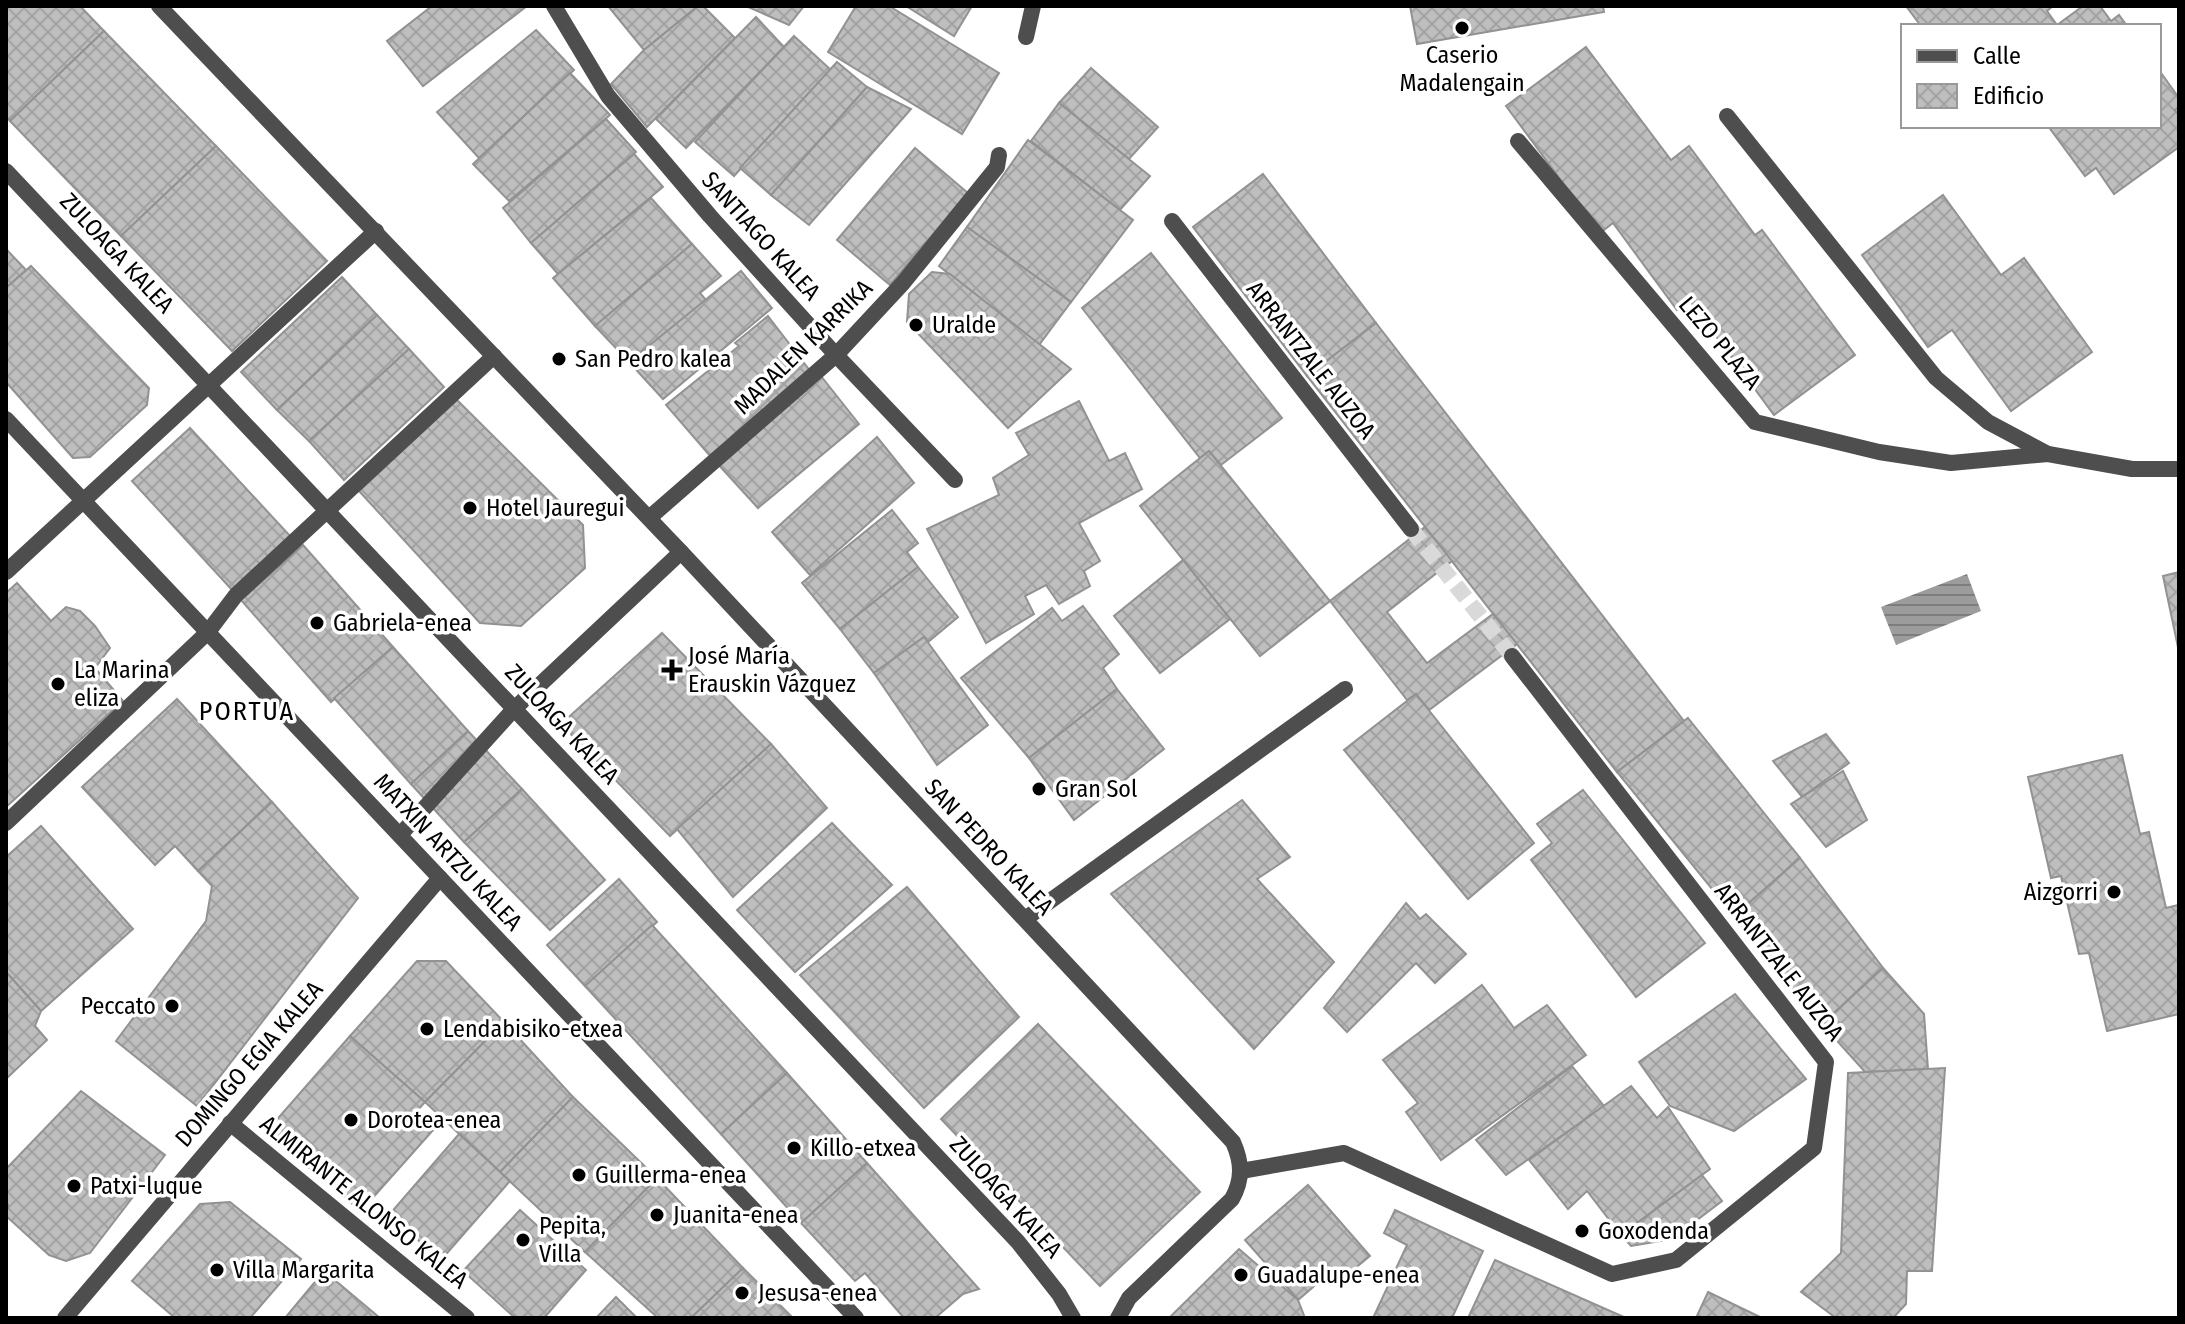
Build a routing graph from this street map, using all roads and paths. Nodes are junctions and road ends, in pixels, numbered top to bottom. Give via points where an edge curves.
1 (159, 6) edge
2 (554, 6) edge
3 (1033, 6) edge
4 (1026, 37) dead end
5 (1727, 116) dead end
6 (1518, 141) dead end
7 (999, 155) dead end
8 (6, 171) edge
9 (1172, 221) dead end
10 (376, 231) junction
11 (836, 355) junction
12 (494, 356) junction
13 (209, 386) junction
14 (6, 419) edge
15 (2048, 454) junction
16 (2179, 469) edge
17 (955, 480) dead end
18 (83, 501) junction
19 (327, 510) junction
20 (649, 518) junction
21 (1411, 529) tunnel mouth
22 (681, 552) junction
23 (6, 572) edge
24 (208, 632) junction
25 (1512, 656) tunnel mouth
26 (1345, 689) dead end
27 (514, 709) junction
28 (6, 823) edge
29 (400, 835) junction
30 (440, 878) junction
31 (1025, 919) junction
32 (230, 1123) junction
33 (1241, 1171) junction
34 (65, 1318) edge
35 (467, 1318) edge
36 (856, 1318) edge
37 (1073, 1318) edge
38 (1118, 1318) edge

1 - 10 street, SAN PEDRO KALEA
2 - 11 street, SANTIAGO KALEA via 608,96
3 - 4 street
5 - 15 street, LEZO PLAZA via 1936,378 1988,422
6 - 15 street, LEZO PLAZA via 1755,422 1951,463
7 - 11 street, MADALEN KARRIKA via 997,167 903,283
8 - 13 street, ZULOAGA KALEA
9 - 21 street, ARRANTZALE AUZOA
10 - 12 street, SAN PEDRO KALEA
10 - 13 street
11 - 17 street, SANTIAGO KALEA
11 - 20 street, MADALEN KARRIKA
12 - 19 street
12 - 20 street, SAN PEDRO KALEA
13 - 18 street
13 - 19 street, ZULOAGA KALEA
14 - 18 street, MATXIN ARTZU KALEA
15 - 16 street, LEZO PLAZA via 2132,469
18 - 23 street
18 - 24 street, MATXIN ARTZU KALEA
19 - 24 street via 236,595
19 - 27 street, ZULOAGA KALEA
20 - 22 street, SAN PEDRO KALEA
22 - 27 street
22 - 31 street, SAN PEDRO KALEA
24 - 28 street
24 - 29 street, MATXIN ARTZU KALEA
25 - 33 street, ARRANTZALE AUZOA via 1826,1062 1814,1148 1676,1260 1612,1274 1344,1153
26 - 31 street
27 - 29 street
27 - 37 street, ZULOAGA KALEA via 1018,1242
29 - 30 street, MATXIN ARTZU KALEA
30 - 32 street, DOMINGO EGIA KALEA
30 - 36 street, MATXIN ARTZU KALEA
31 - 33 street, SAN PEDRO KALEA via 1233,1142
32 - 34 street, DOMINGO EGIA KALEA
32 - 35 street, ALMIRANTE ALONSO KALEA
33 - 38 street via 1232,1199 1129,1298

